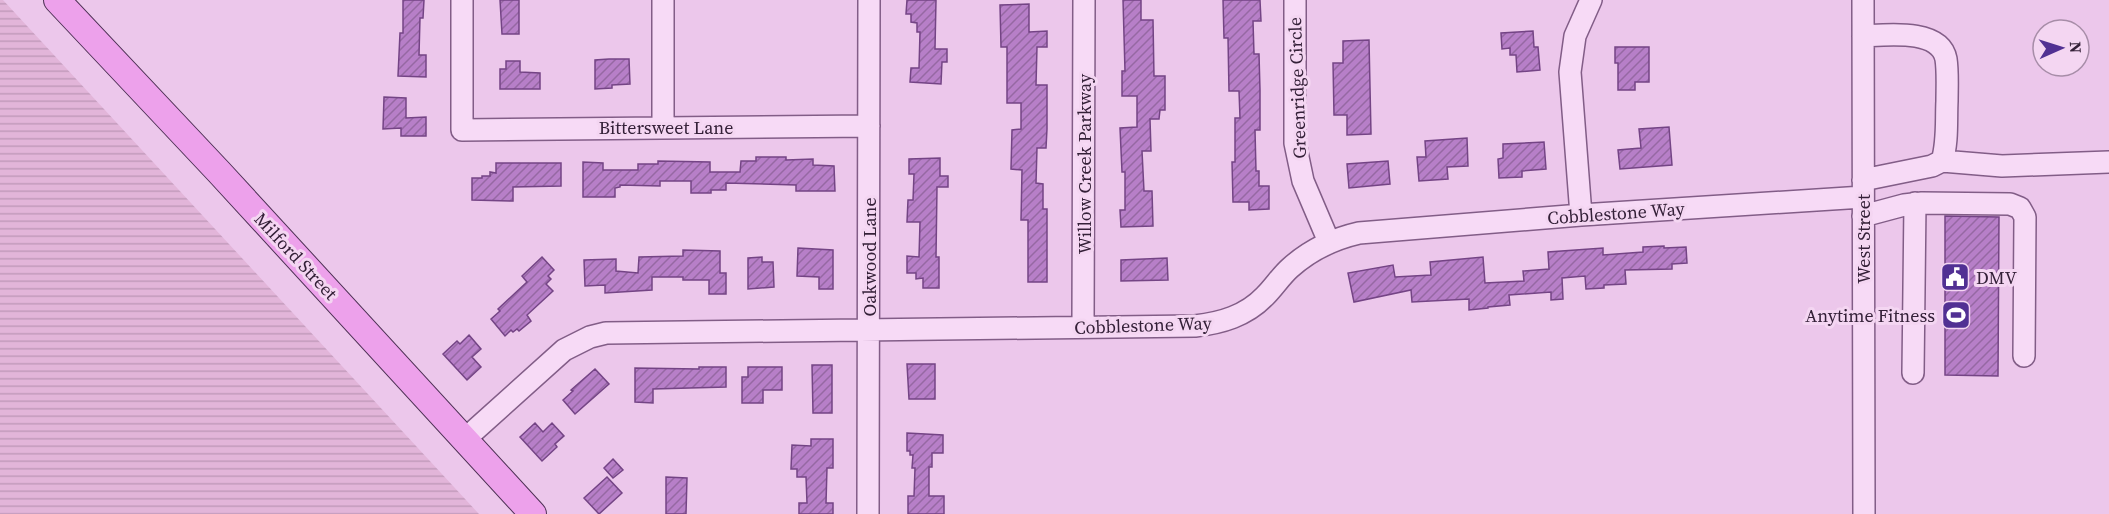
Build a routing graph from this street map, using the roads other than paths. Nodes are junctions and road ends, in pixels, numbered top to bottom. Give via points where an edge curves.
1 (57, 0) edge
2 (462, 0) edge
3 (663, 0) edge
4 (869, 0) edge
5 (1084, 0) edge
6 (1295, 0) edge
7 (1591, 0) edge
8 (1863, 0) edge
9 (1863, 36) junction
10 (869, 126) junction
11 (663, 127) junction
12 (1942, 161) junction
13 (2109, 162) edge
14 (1863, 198) junction
15 (1915, 203) junction
16 (1581, 215) junction
17 (1329, 242) junction
18 (1083, 327) junction
19 (869, 330) junction
20 (2024, 356) dead end
21 (1914, 373) dead end
22 (465, 439) junction
23 (531, 513) edge
24 (868, 514) edge
25 (1864, 514) edge

1 - 22 main road, Milford Street
2 - 11 street, Bittersweet Lane via 462,130
3 - 11 street
4 - 10 street, Oakwood Lane
5 - 18 street, Willow Creek Parkway
6 - 17 street, Greenridge Circle via 1295,143 1303,181
7 - 16 street via 1575,36 1570,72
8 - 9 street, West Street
9 - 12 street via 1906,34 1939,45 1946,58 1946,149
9 - 14 street, West Street
10 - 11 street, Bittersweet Lane
10 - 19 street, Oakwood Lane
12 - 13 street via 2002,166
12 - 14 street
14 - 15 street
14 - 16 street, Cobblestone Way
14 - 25 street, West Street
15 - 20 street via 2010,204 2020,208 2025,217
15 - 21 street
16 - 17 street, Cobblestone Way via 1366,232
17 - 18 street, Cobblestone Way via 1307,254 1264,298 1231,319 1195,326
18 - 19 street, Cobblestone Way
19 - 22 street, Cobblestone Way via 606,333 590,337 564,350
19 - 24 street, Oakwood Lane
22 - 23 main road, Milford Street

